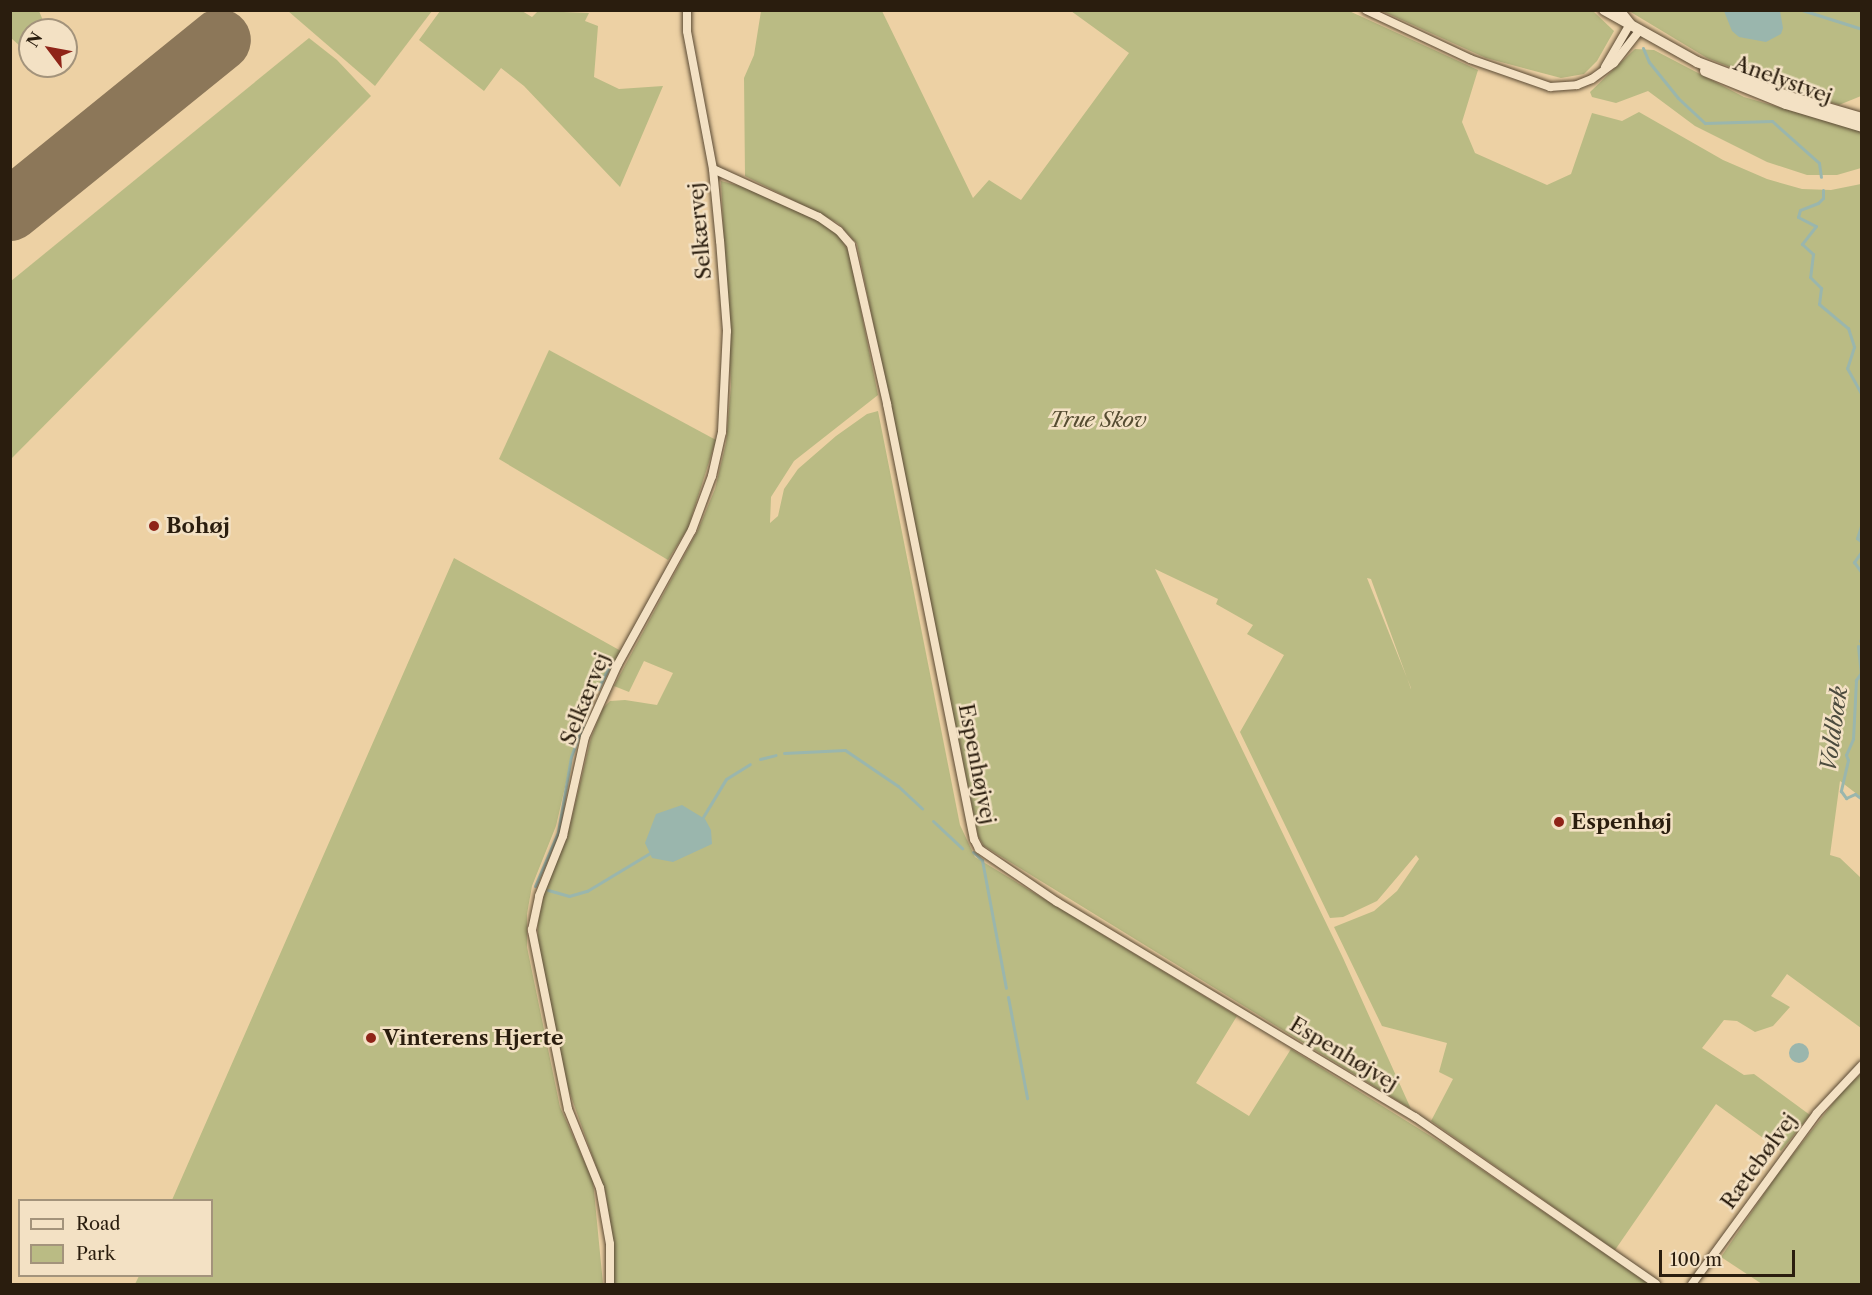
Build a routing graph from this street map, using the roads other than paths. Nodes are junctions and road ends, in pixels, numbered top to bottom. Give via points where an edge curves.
1 (687, 10) edge
2 (1366, 10) edge
3 (1604, 10) edge
4 (1619, 10) edge
5 (1635, 27) junction
6 (1697, 62) junction
7 (1862, 118) edge
8 (1862, 127) edge
9 (713, 169) junction
10 (1862, 1065) edge
11 (610, 1284) edge
12 (1656, 1284) edge
13 (1692, 1284) edge

1 - 9 street via 687,31
2 - 5 street via 1470,59 1550,87 1582,84 1614,63
3 - 5 street, Anelystvej via 1623,24
4 - 5 street, Anelystvej
5 - 6 street, Anelystvej
6 - 7 street, Anelystvej via 1790,97
6 - 8 street, Anelystvej via 1700,69 1748,90
9 - 11 street, Selkærvej via 727,352 722,432 712,476 692,530 596,711 581,753 563,836 536,904 532,930 560,1078 600,1188 610,1244
9 - 12 street, Espenhøjvej via 819,217 851,245 979,849 1057,902 1415,1118
10 - 13 street, Rætebølvej via 1817,1113

